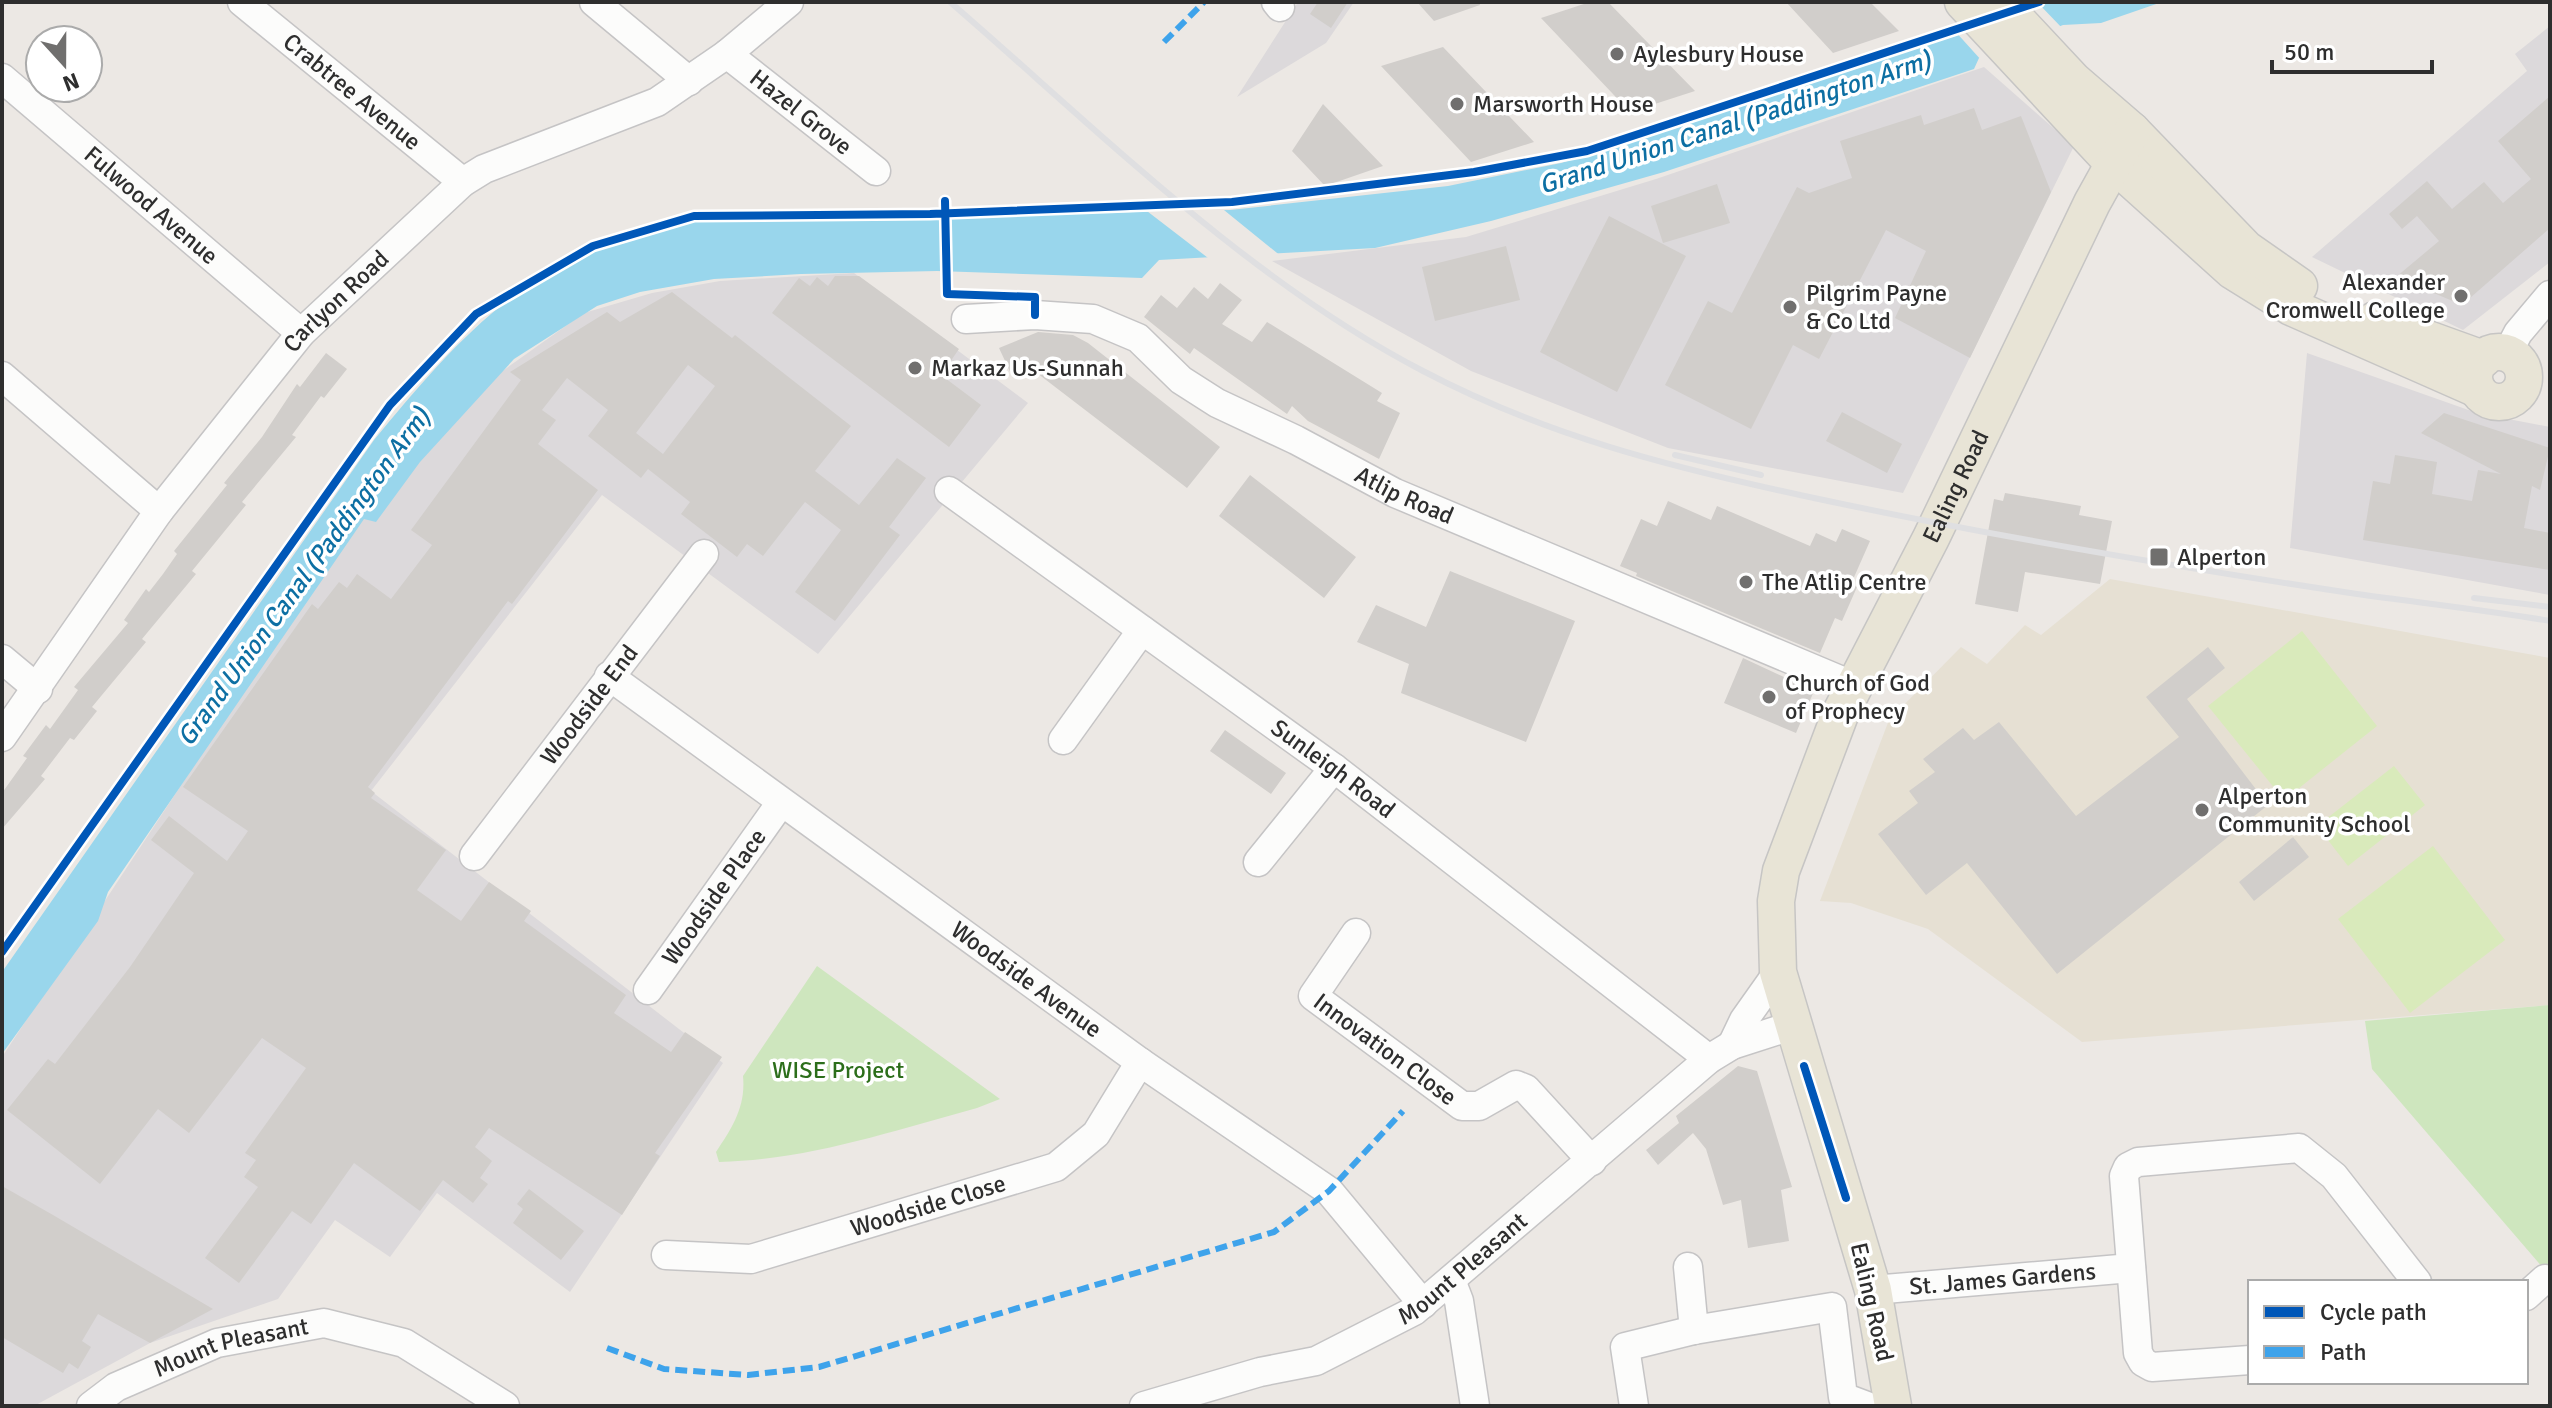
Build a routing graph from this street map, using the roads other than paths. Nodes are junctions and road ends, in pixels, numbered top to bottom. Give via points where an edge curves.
1 (242, 2) edge
2 (594, 2) edge
3 (789, 2) edge
4 (1977, 5) edge
5 (2028, 50) junction
6 (727, 54) junction
7 (2, 78) edge
8 (689, 81) junction
9 (2074, 81) junction
10 (2132, 131) junction
11 (2113, 163) junction
12 (876, 171) dead end
13 (463, 182) junction
14 (2550, 295) edge
15 (966, 319) dead end
16 (301, 333) junction
17 (2489, 367) junction
18 (2, 376) edge
19 (2536, 391) edge
20 (949, 491) dead end
21 (159, 511) junction
22 (704, 554) dead end
23 (1142, 630) junction
24 (2, 659) edge
25 (609, 676) junction
26 (1854, 686) junction
27 (38, 689) junction
28 (2, 737) edge
29 (1063, 740) dead end
30 (1334, 768) junction
31 (780, 804) junction
32 (474, 856) dead end
33 (1258, 862) dead end
34 (1356, 933) dead end
35 (1778, 972) junction
36 (648, 990) dead end
37 (1791, 1026) junction
38 (1720, 1052) junction
39 (1140, 1062) junction
40 (1592, 1161) junction
41 (666, 1255) dead end
42 (1688, 1267) dead end
43 (2131, 1268) junction
44 (1451, 1280) junction
45 (2415, 1280) edge
46 (1873, 1290) junction
47 (1423, 1304) junction
48 (1694, 1330) junction
49 (2248, 1360) edge
50 (91, 1406) edge
51 (505, 1406) edge
52 (1144, 1406) edge
53 (1475, 1406) edge
54 (1634, 1406) edge
55 (1867, 1406) edge
56 (1893, 1406) edge

1 - 13 street, Crabtree Avenue
2 - 8 street
3 - 6 street, Carlyon Road
4 - 5 main road
5 - 9 main road
5 - 11 main road
6 - 8 street, Carlyon Road
6 - 12 street, Hazel Grove
7 - 16 street, Fulwood Avenue
8 - 13 street, Carlyon Road via 625,117 484,169
9 - 10 main road
9 - 11 main road via 2109,131
10 - 11 main road, Ealing Road
10 - 17 main road via 2246,249 2300,286
11 - 17 main road via 2233,271 2280,300
11 - 26 main road, Ealing Road
13 - 16 street, Carlyon Road
14 - 17 street
15 - 26 street, Atlip Road via 1093,319 1138,338 1181,380 1217,403 1395,493
16 - 21 street, Carlyon Road
17 - 19 main road via 2521,366
18 - 21 street
20 - 23 street, Sunleigh Road
21 - 27 street, Carlyon Road
22 - 25 street, Woodside End
23 - 29 street
23 - 30 street, Sunleigh Road
24 - 27 street
25 - 31 street, Woodside Avenue
25 - 32 street, Woodside End
26 - 35 main road, Ealing Road via 1781,871 1776,901
27 - 28 street, Carlyon Road
30 - 33 street
30 - 38 street, Sunleigh Road
31 - 36 street, Woodside Place
31 - 39 street, Woodside Avenue
34 - 40 street, Innovation Close via 1313,996 1462,1106 1479,1106 1516,1085 1526,1089
35 - 37 main road, Ealing Road
35 - 38 street, Mount Pleasant
37 - 38 street, Mount Pleasant
37 - 46 main road, Ealing Road
38 - 40 street, Mount Pleasant
39 - 41 street, Woodside Close via 1096,1134 1056,1167 751,1259
39 - 47 street, Woodside Avenue via 1329,1191
40 - 44 street, Mount Pleasant
42 - 48 street
43 - 45 street, St. James Gardens via 2124,1176 2128,1167 2299,1148 2334,1176
43 - 46 street, St. James Gardens
43 - 49 street, St. James Gardens via 2143,1362 2152,1367
44 - 47 street, Mount Pleasant
44 - 53 street
46 - 56 main road, Ealing Road
47 - 52 street, Mount Pleasant via 1316,1361
48 - 54 street via 1625,1347
48 - 55 street via 1832,1307 1843,1397
50 - 51 street, Mount Pleasant via 116,1387 217,1343 324,1323 404,1343

